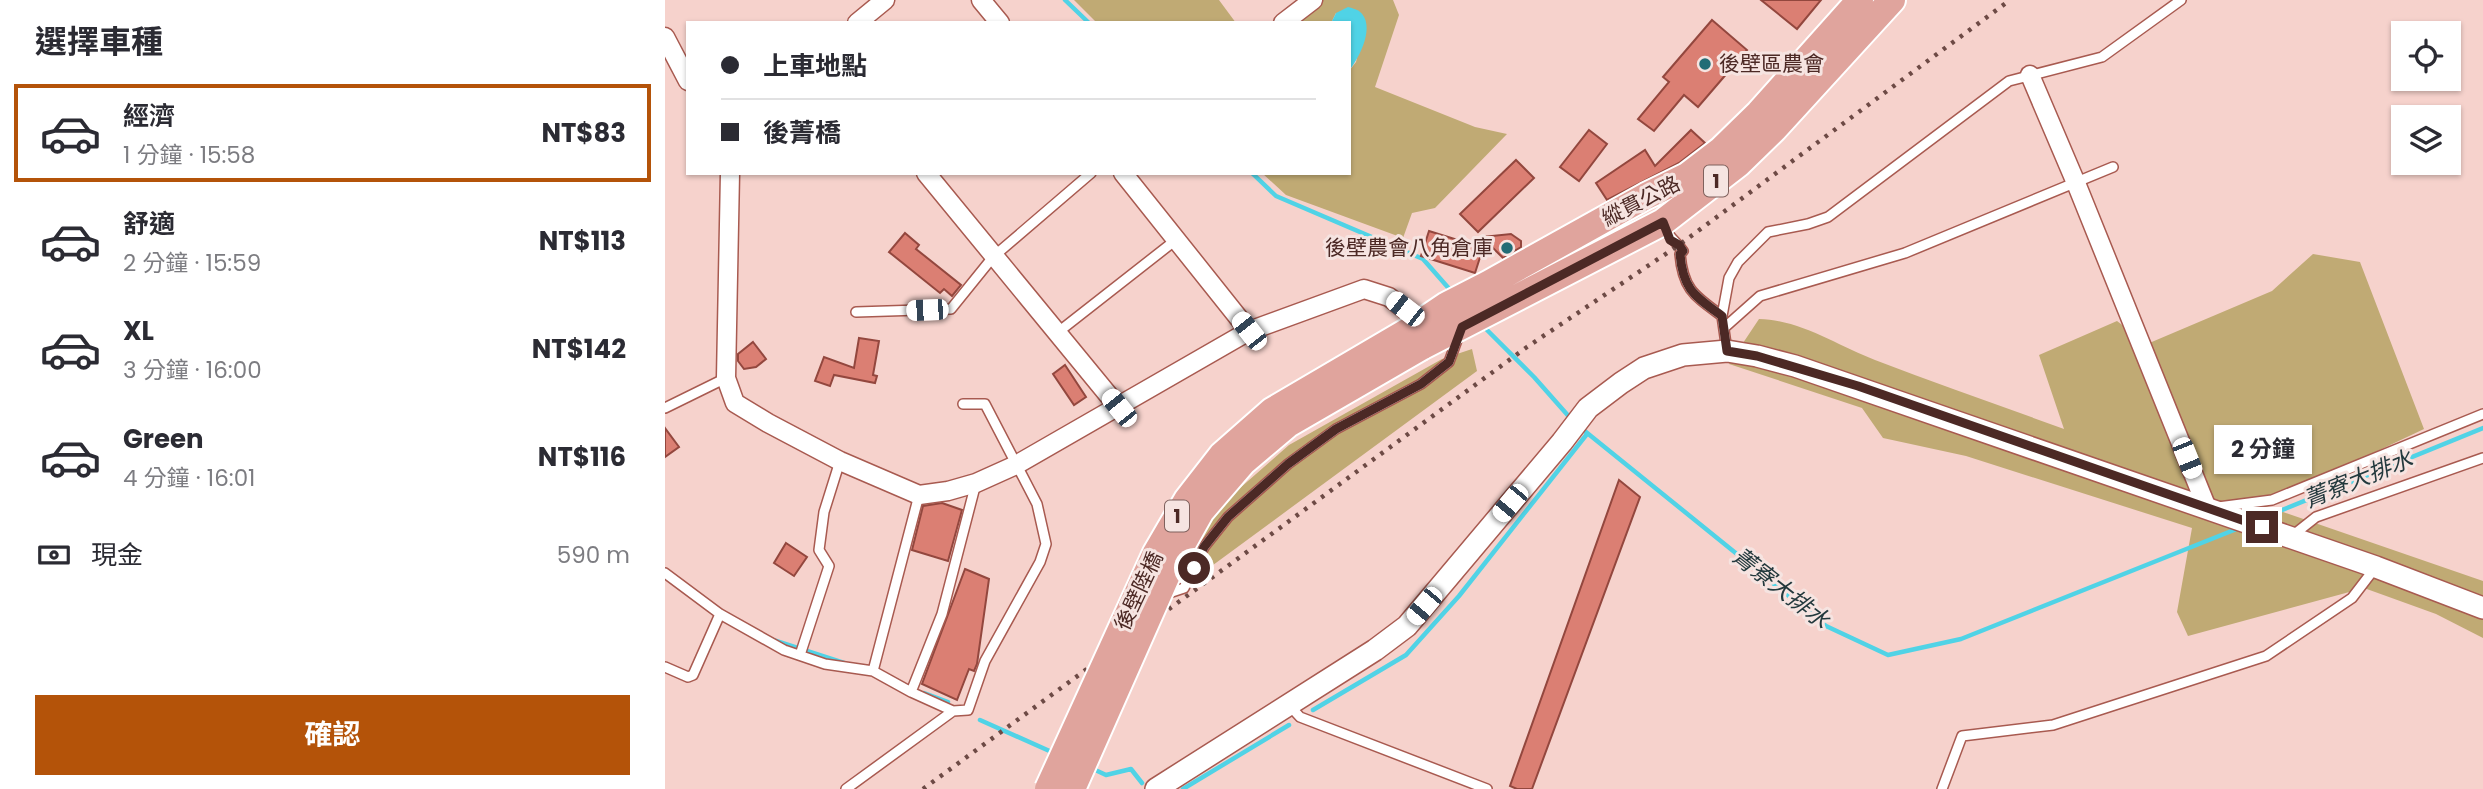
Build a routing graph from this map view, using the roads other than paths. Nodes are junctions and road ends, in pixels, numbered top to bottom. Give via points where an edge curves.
1 (885, 0) edge
2 (981, 0) edge
3 (1313, 0) edge
4 (1860, 0) edge
5 (1892, 0) edge
6 (2181, 0) edge
7 (859, 21) edge
8 (997, 21) edge
9 (1286, 21) edge
10 (665, 37) edge
11 (1832, 49) junction
12 (2030, 75) junction
13 (686, 77) edge
14 (2113, 167) dead end
15 (730, 175) edge
16 (928, 175) edge
17 (1089, 175) edge
18 (1125, 175) edge
19 (2076, 183) junction
20 (1663, 222) junction
21 (1177, 238) junction
22 (993, 257) junction
23 (856, 312) dead end
24 (1722, 316) junction
25 (1462, 327) junction
26 (1724, 328) junction
27 (1249, 331) junction
28 (1417, 332) junction
29 (1057, 333) junction
30 (1727, 351) junction
31 (726, 378) junction
32 (963, 404) dead end
33 (665, 408) edge
34 (1119, 408) junction
35 (2483, 414) edge
36 (2483, 458) edge
37 (840, 461) junction
38 (1016, 465) junction
39 (976, 483) junction
40 (919, 495) junction
41 (1176, 497) dead end
42 (2216, 511) junction
43 (2286, 536) junction
44 (2376, 566) junction
45 (665, 573) edge
46 (2483, 608) edge
47 (1118, 610) dead end
48 (720, 614) junction
49 (800, 655) junction
50 (665, 667) edge
51 (873, 671) junction
52 (911, 692) junction
53 (1288, 704) junction
54 (953, 711) junction
55 (846, 789) edge
56 (1048, 789) edge
57 (1072, 789) edge
58 (1156, 789) edge
59 (1487, 789) edge
60 (1942, 789) edge

1 - 7 street
2 - 8 street
3 - 9 street
4 - 11 main road, 縱貫公路 / 1
5 - 11 main road, 縱貫公路 / 1
6 - 12 lane via 2102,57
10 - 13 street
11 - 20 main road, 縱貫公路 / 1 via 1774,129 1738,164
11 - 28 main road, 縱貫公路 / 1 via 1688,176 1447,305
12 - 19 street
12 - 24 lane via 2009,81 1828,217 1768,232 1729,278
14 - 19 lane
15 - 31 street
16 - 22 street
17 - 22 lane
18 - 21 street
19 - 26 lane via 1905,253 1760,296
19 - 42 street
20 - 24 lane via 1670,240 1683,251 1681,270 1690,292
20 - 25 main road, 縱貫公路 / 1
21 - 27 street
21 - 29 lane
22 - 23 lane via 951,309
22 - 29 street
24 - 26 lane
25 - 28 main road, 1
25 - 47 lane via 1449,362 1421,384 1336,429 1228,517 1204,547 1184,588
26 - 30 lane
27 - 28 street via 1364,289 1389,297
27 - 34 street
28 - 41 lane via 1363,350 1264,408 1225,442
28 - 56 main road, 後壁陸橋 / 1, bridge via 1272,411 1222,455 1187,500 1156,553
28 - 57 main road, 後壁陸橋 / 1, bridge via 1288,424 1243,462 1202,511 1174,559
29 - 34 street
30 - 42 street via 1858,386
30 - 53 street via 1683,355 1644,368 1588,408 1407,626
31 - 33 lane
31 - 37 street via 735,403
32 - 38 lane via 985,404
34 - 38 street
35 - 42 lane via 2272,500
36 - 43 lane via 2316,517
37 - 40 street
37 - 49 lane via 824,512 819,550 829,566
38 - 39 street
38 - 54 lane via 1037,504 1046,544 985,661 968,710
39 - 40 street
39 - 52 lane via 942,614
40 - 51 lane
42 - 43 street
43 - 44 street
44 - 46 street
44 - 60 lane via 2352,598 2266,656 2053,725 1962,736
45 - 48 lane
48 - 49 lane
48 - 50 lane via 693,675
49 - 51 lane
51 - 52 lane
52 - 54 lane
53 - 58 street
53 - 59 lane via 1300,717
54 - 55 lane

